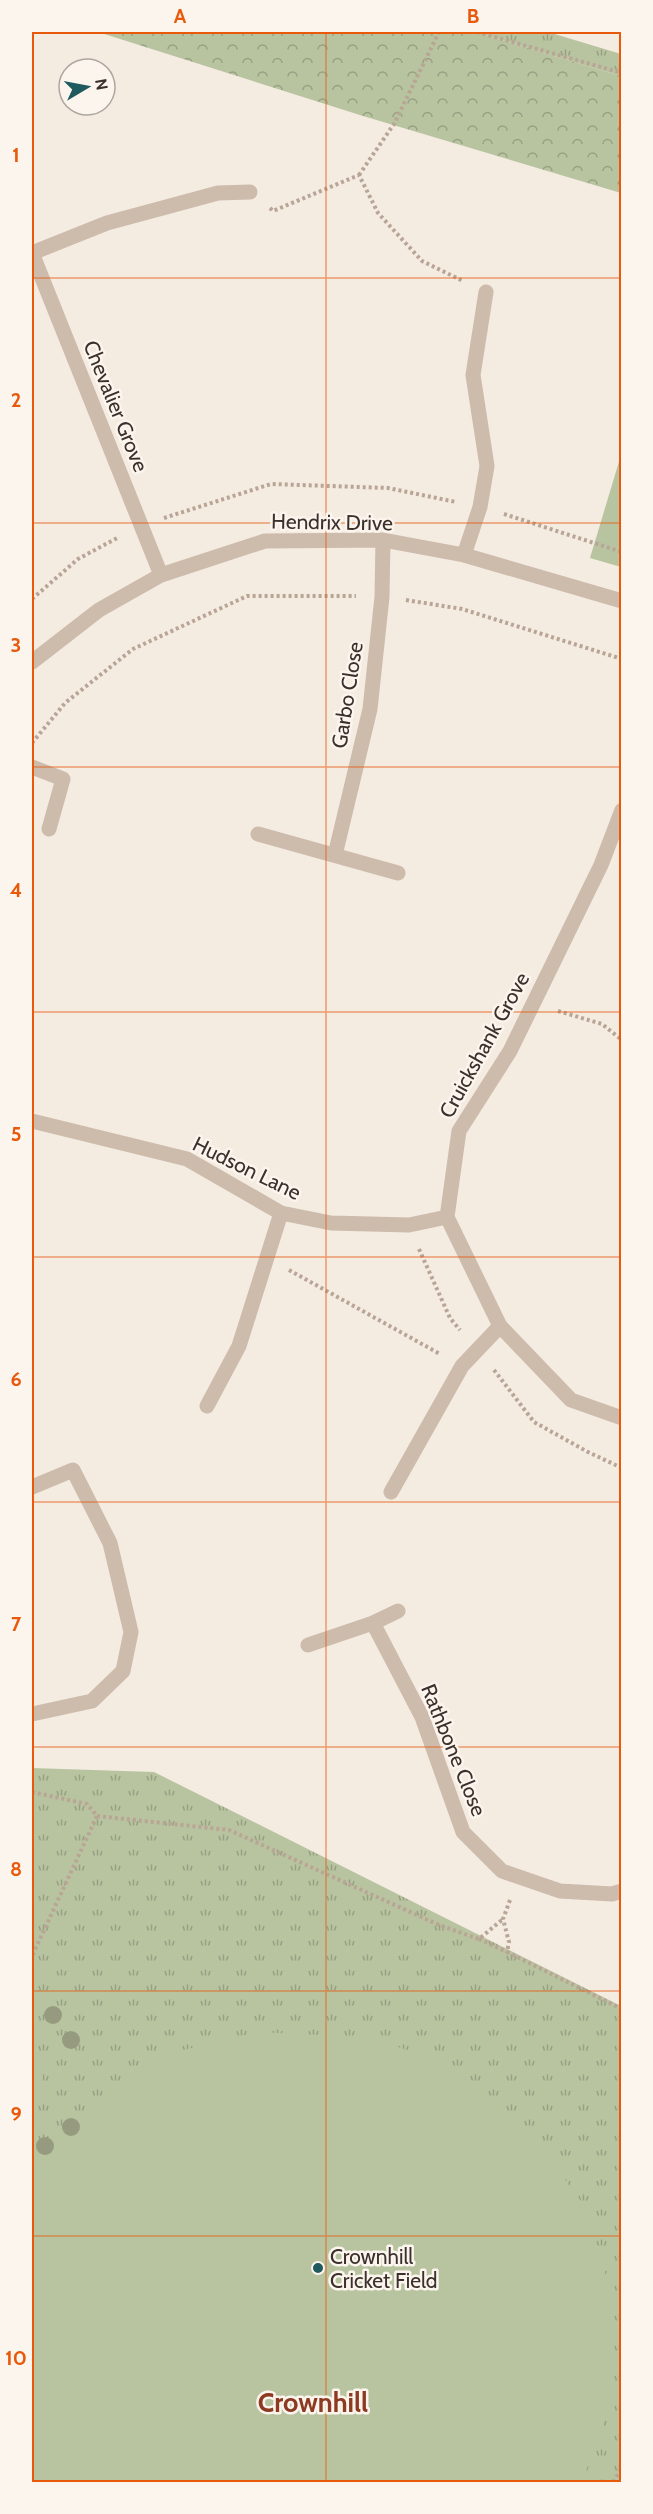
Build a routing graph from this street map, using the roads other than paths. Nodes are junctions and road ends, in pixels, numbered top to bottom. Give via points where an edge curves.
1 (250, 192) road end
2 (32, 253) edge
3 (486, 292) road end
4 (382, 540) junction
5 (464, 555) junction
6 (161, 575) junction
7 (621, 601) edge
8 (32, 661) edge
9 (32, 767) edge
10 (621, 810) edge
11 (49, 829) dead end
12 (258, 834) dead end
13 (335, 855) junction
14 (398, 873) dead end
15 (32, 1121) edge
16 (281, 1213) junction
17 (447, 1217) junction
18 (500, 1326) junction
19 (207, 1406) dead end
20 (621, 1418) edge
21 (32, 1487) edge
22 (391, 1492) dead end
23 (398, 1611) dead end
24 (373, 1623) junction
25 (308, 1646) dead end
26 (32, 1714) edge
27 (621, 1891) edge

1 - 2 street, Chevalier Grove via 218,193 117,220
2 - 6 street, Chevalier Grove
3 - 5 street via 473,375 487,466 480,507
4 - 5 street, Hendrix Drive
4 - 6 street, Hendrix Drive via 265,541
4 - 13 street, Garbo Close via 382,597 370,709
5 - 7 street, Hendrix Drive
6 - 8 street, Hendrix Drive via 99,610
9 - 11 street via 63,779
10 - 17 street, Cruickshank Grove via 601,865 510,1051 459,1131
12 - 13 street
13 - 14 street
15 - 16 street, Hudson Lane via 187,1159
16 - 17 street, Hudson Lane via 331,1223 409,1225
16 - 19 street via 239,1346
17 - 18 street
18 - 20 street via 571,1400
18 - 22 street via 462,1366
21 - 26 street via 73,1470 110,1543 131,1632 123,1671 92,1701
23 - 24 street
24 - 25 street
24 - 27 street, Rathbone Close via 422,1717 464,1832 502,1871 560,1891

